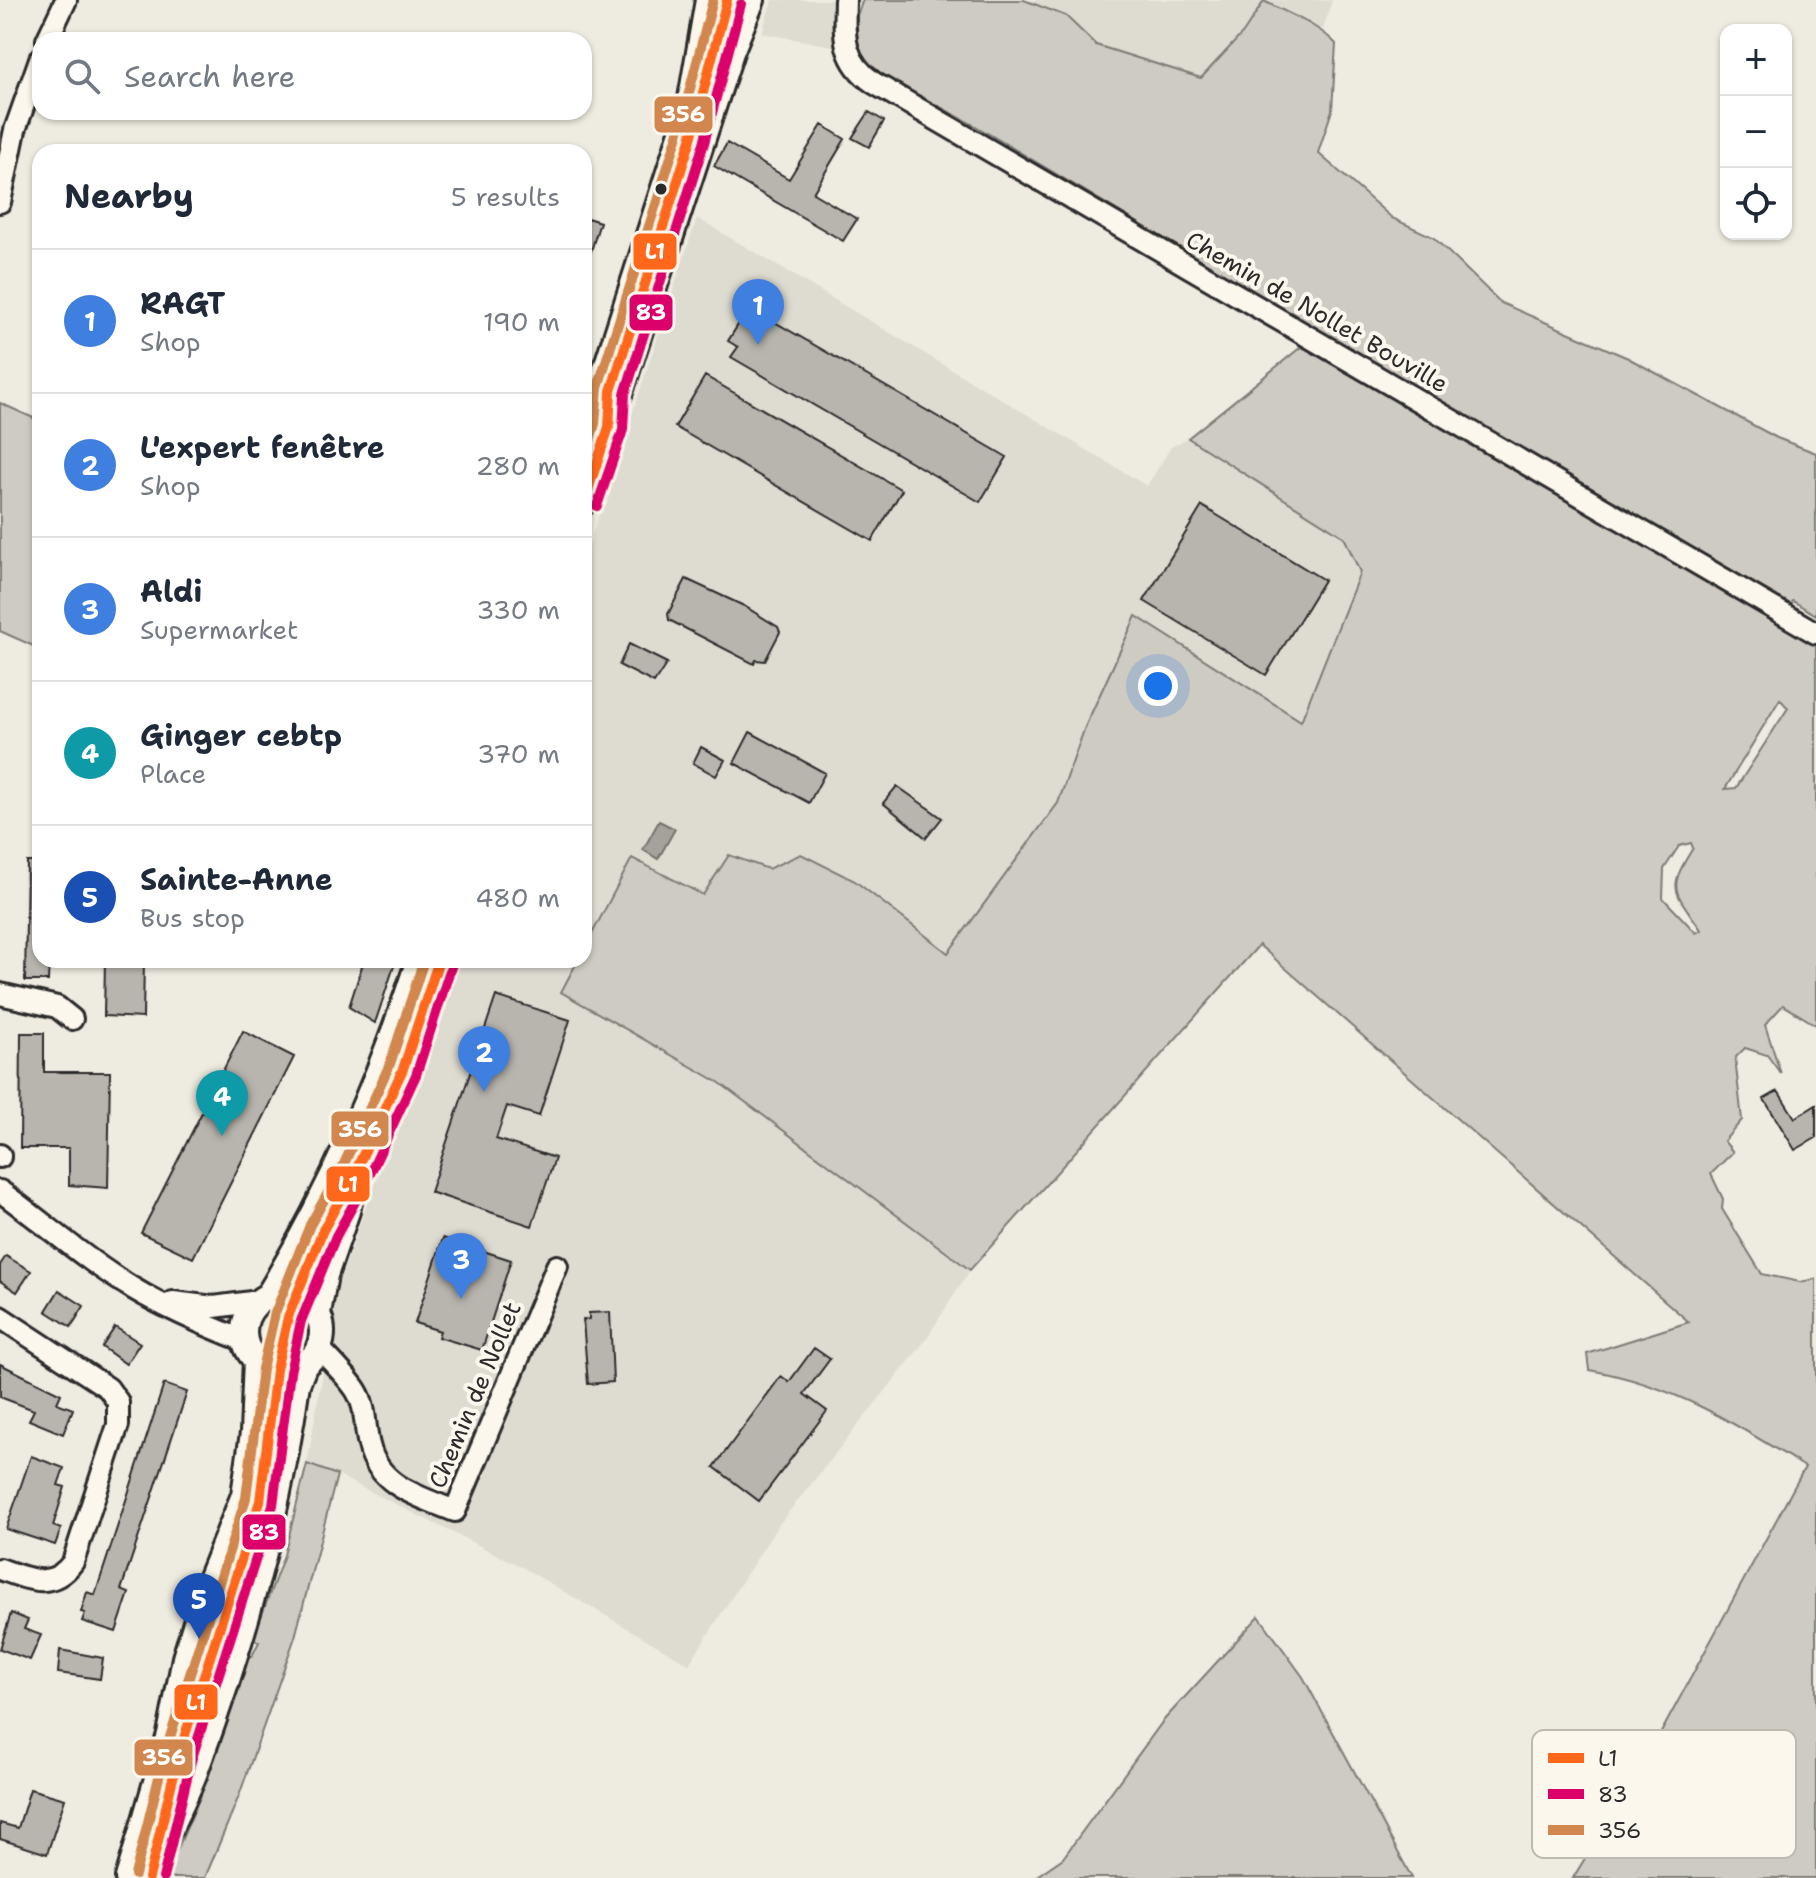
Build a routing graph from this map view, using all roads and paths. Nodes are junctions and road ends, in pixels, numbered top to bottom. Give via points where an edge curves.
1 (66, 0) edge
2 (708, 0) edge
3 (752, 0) edge
4 (845, 0) edge
5 (51, 32) edge
6 (32, 82) edge
7 (0, 202) edge
8 (592, 411) edge
9 (592, 478) edge
10 (1816, 633) edge
11 (416, 968) edge
12 (436, 968) edge
13 (0, 994) edge
14 (72, 1019) dead end
15 (0, 1191) edge
16 (557, 1266) dead end
17 (263, 1298) junction
18 (157, 1300) junction
19 (318, 1313) junction
20 (0, 1317) edge
21 (250, 1350) junction
22 (312, 1356) junction
23 (0, 1569) edge
24 (128, 1878) edge
25 (149, 1878) edge

1 - 5 street
2 - 8 main road via 689,110
3 - 9 main road
4 - 10 street, Chemin de Nollet Bouville via 847,56 874,83
6 - 7 street via 15,130
11 - 17 main road via 387,1056 304,1230
12 - 19 main road via 403,1069 355,1172
13 - 14 street via 57,1007
15 - 18 street
16 - 22 street, Chemin de Nollet via 455,1511 387,1478 368,1445 357,1392
17 - 18 street via 214,1307
17 - 19 main road via 296,1295
17 - 21 main road via 245,1323
18 - 21 street via 178,1314 211,1324
19 - 22 main road via 322,1330
20 - 23 street via 108,1388 118,1402 118,1425 73,1562 63,1575 34,1581
21 - 22 main road via 276,1370
21 - 24 main road via 253,1433 244,1495 185,1658 170,1734
22 - 25 main road via 297,1384 277,1509 262,1561 194,1774

